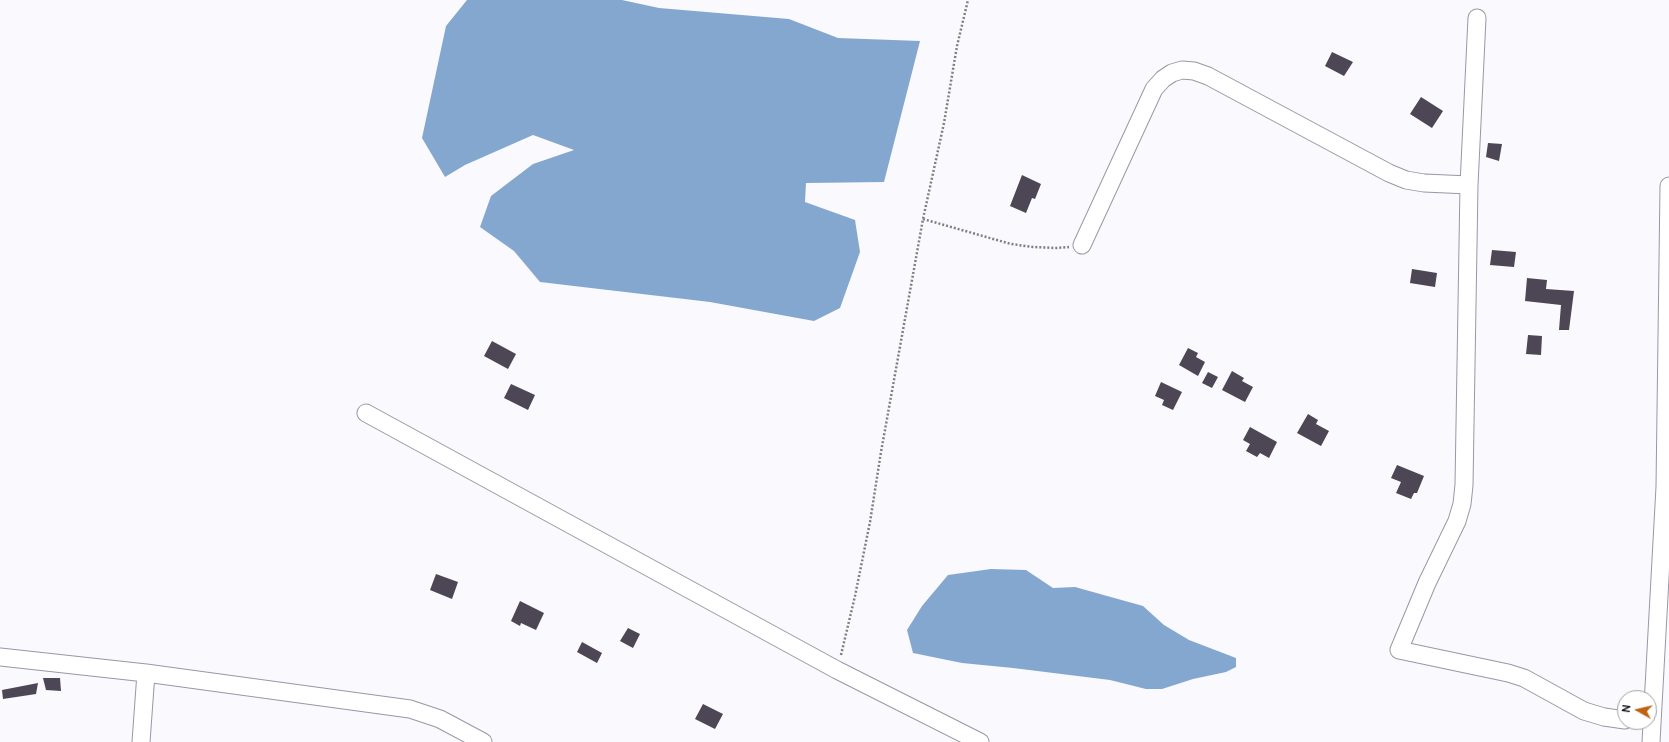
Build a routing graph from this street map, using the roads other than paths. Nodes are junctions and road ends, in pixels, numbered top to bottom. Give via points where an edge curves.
1 (1477, 18) dead end
2 (1469, 185) junction
3 (1669, 186) edge
4 (1082, 245) road end
5 (1668, 332) edge
6 (366, 413) dead end
7 (0, 657) edge
8 (146, 673) junction
9 (1649, 690) edge
10 (1617, 719) edge
11 (1648, 730) edge
12 (141, 742) edge
13 (483, 742) edge
14 (980, 742) edge
15 (1651, 742) edge

1 - 2 street
2 - 4 street via 1406,180 1208,76 1182,70 1163,79 1154,89
2 - 10 street via 1467,390 1462,504 1457,521 1399,650 1524,678 1584,711
3 - 5 street
5 - 9 street via 1666,487
6 - 14 street via 837,670
7 - 8 street
8 - 12 street
8 - 13 street via 410,709 440,719
11 - 15 street

